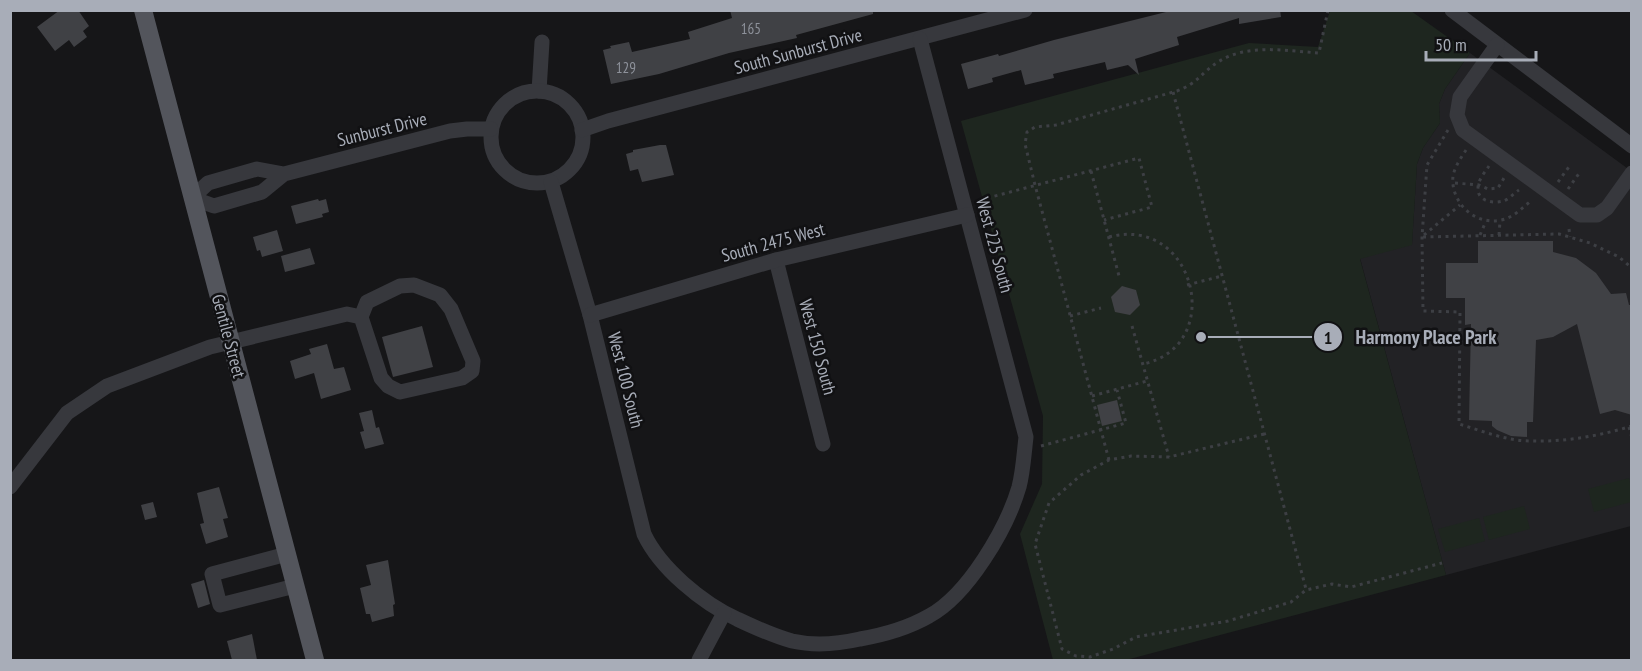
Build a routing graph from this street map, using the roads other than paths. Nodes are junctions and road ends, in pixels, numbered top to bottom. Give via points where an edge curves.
1 (143, 10) edge
2 (1025, 10) edge
3 (1452, 10) edge
4 (920, 39) junction
5 (542, 42) dead end
6 (1497, 45) junction
7 (539, 91) junction
8 (491, 129) junction
9 (582, 130) junction
10 (1632, 146) edge
11 (1632, 173) edge
12 (284, 174) junction
13 (551, 182) junction
14 (192, 198) junction
15 (967, 215) junction
16 (776, 260) junction
17 (590, 315) junction
18 (361, 317) junction
19 (230, 343) junction
20 (824, 444) dead end
21 (10, 487) edge
22 (287, 554) junction
23 (295, 586) junction
24 (724, 613) junction
25 (315, 660) edge
26 (699, 660) edge

1 - 14 main road, Gentile Street
2 - 4 street, South Sunburst Drive
3 - 6 street
4 - 9 street, South Sunburst Drive
4 - 15 street, West 225 South
5 - 7 street
6 - 10 street
6 - 11 street via 1460,97 1457,115 1462,130 1580,215 1597,215 1607,208
7 - 8 street via 514,98 500,111
7 - 9 street via 567,103
8 - 12 street, Sunburst Drive via 450,132
8 - 13 street via 496,160 506,172 520,180
9 - 13 street via 579,156
12 - 14 street, Sunburst Drive via 257,169 208,183
12 - 14 street, Sunburst Drive via 262,192 217,206
13 - 17 street, West 100 South
14 - 19 main road, Gentile Street
15 - 16 street, South 2475 West
15 - 24 street, West 225 South via 1026,437 1013,506 990,548 962,590 930,616 889,633 833,643 792,641
16 - 17 street, South 2475 West
16 - 20 street, West 150 South
17 - 24 street, West 100 South via 644,534 679,578
18 - 18 street via 381,378 400,392 462,378 472,371 473,362 452,309 440,295 414,285 400,286 367,302
18 - 19 street via 347,314
19 - 21 street via 106,386 67,413
19 - 22 main road, Gentile Street
22 - 23 main road, Gentile Street
22 - 23 street via 212,573 217,595 220,605
23 - 25 main road, Gentile Street
24 - 26 street

